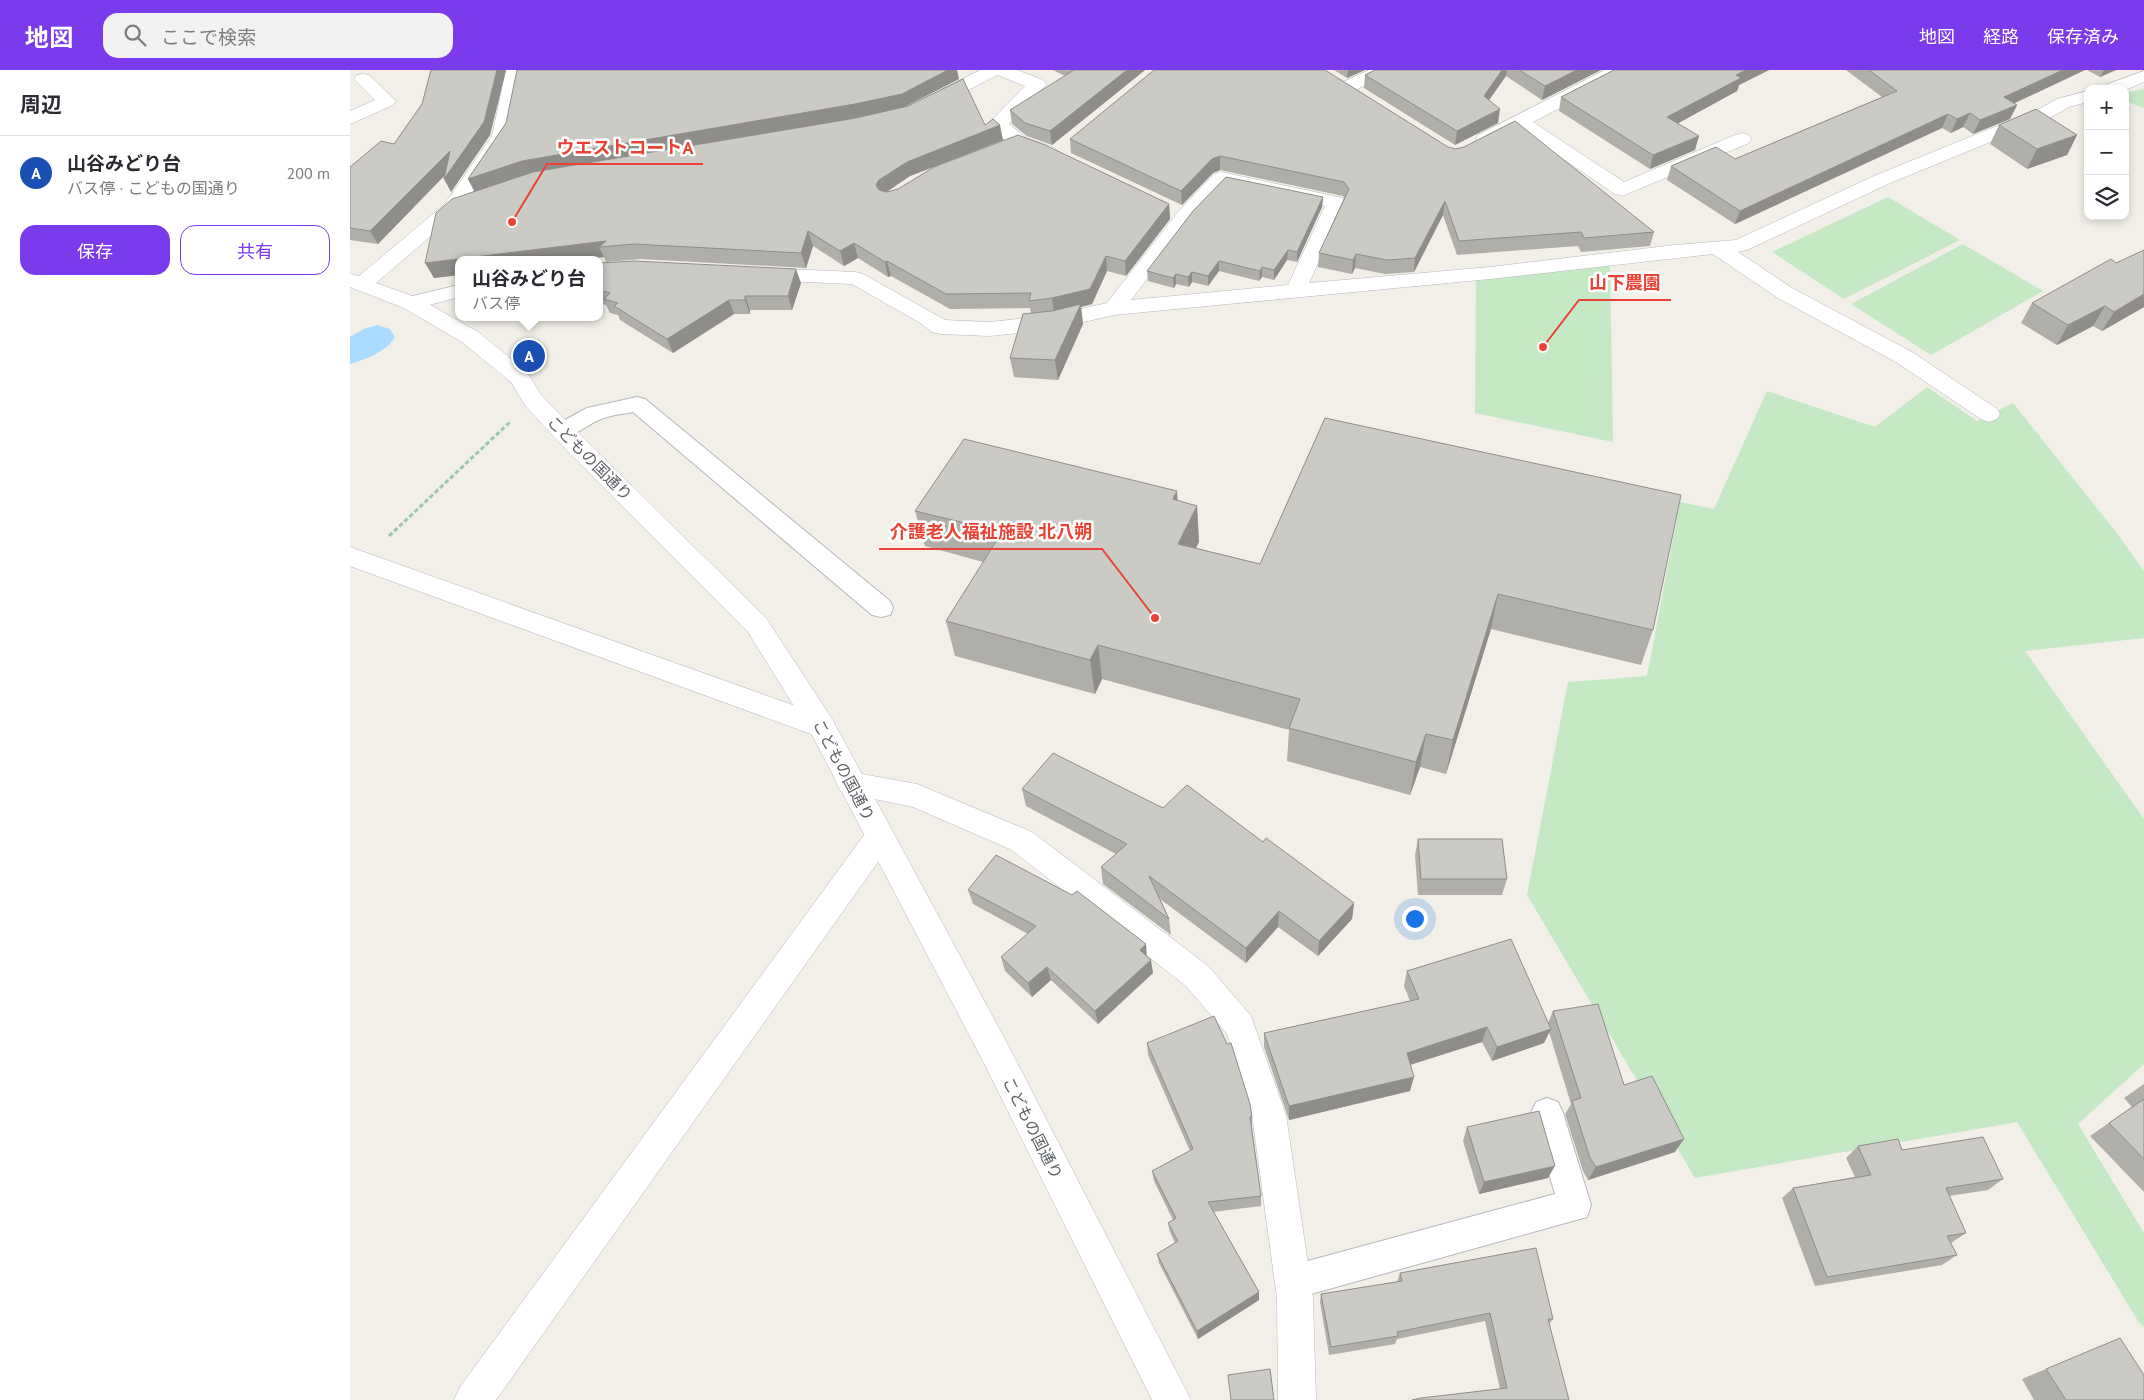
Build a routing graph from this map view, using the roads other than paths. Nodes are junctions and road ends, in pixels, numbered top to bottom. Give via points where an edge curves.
1 (515, 70) edge
2 (993, 70) edge
3 (1001, 70) edge
4 (1383, 70) edge
5 (1619, 70) edge
6 (2144, 76) edge
7 (364, 79) dead end
8 (2121, 85) edge
9 (2084, 97) edge
10 (1363, 98) edge
11 (919, 109) edge
12 (350, 118) edge
13 (1519, 121) junction
14 (1742, 139) dead end
15 (1020, 142) junction
16 (1470, 147) edge
17 (1001, 150) edge
18 (1060, 153) edge
19 (480, 199) edge
20 (452, 208) junction
21 (1652, 232) edge
22 (1719, 248) junction
23 (1675, 251) junction
24 (747, 273) edge
25 (356, 282) edge
26 (455, 292) edge
27 (1295, 292) junction
28 (411, 303) junction
29 (1114, 308) junction
30 (1990, 414) dead end
31 (562, 431) junction
32 (356, 558) edge
33 (881, 608) dead end
34 (822, 727) junction
35 (851, 784) junction
36 (880, 836) junction
37 (1548, 1113) dead end
38 (1293, 1282) junction
39 (473, 1400) edge
40 (1172, 1400) edge
41 (1298, 1400) edge

1 - 20 street via 500,136
2 - 11 street
3 - 15 street via 1037,84 998,125
4 - 10 street via 1340,83
5 - 13 street
6 - 8 street
7 - 12 street via 387,101
9 - 22 street via 1881,180 1740,246
13 - 14 street via 1622,198
13 - 16 street
15 - 17 street
15 - 18 street
19 - 20 street
20 - 25 street
21 - 23 street
22 - 23 street
22 - 30 street via 1785,293 1904,357
23 - 27 street
24 - 29 street via 856,278 940,327 990,329 1054,322
25 - 28 street, こどもの国通り
26 - 28 street
27 - 29 street
27 - 29 street via 1336,202 1222,178 1176,212
28 - 31 street, こどもの国通り via 477,342 519,377 533,400
31 - 33 lane via 595,413 637,404
31 - 34 street, こどもの国通り via 757,625
32 - 34 street
34 - 35 street, こどもの国通り
35 - 36 street, こどもの国通り
35 - 38 street via 917,796 1022,841 1197,976 1240,1026 1269,1115
36 - 39 street
36 - 40 street, こどもの国通り via 996,1054
37 - 38 lane via 1575,1205
38 - 41 street

